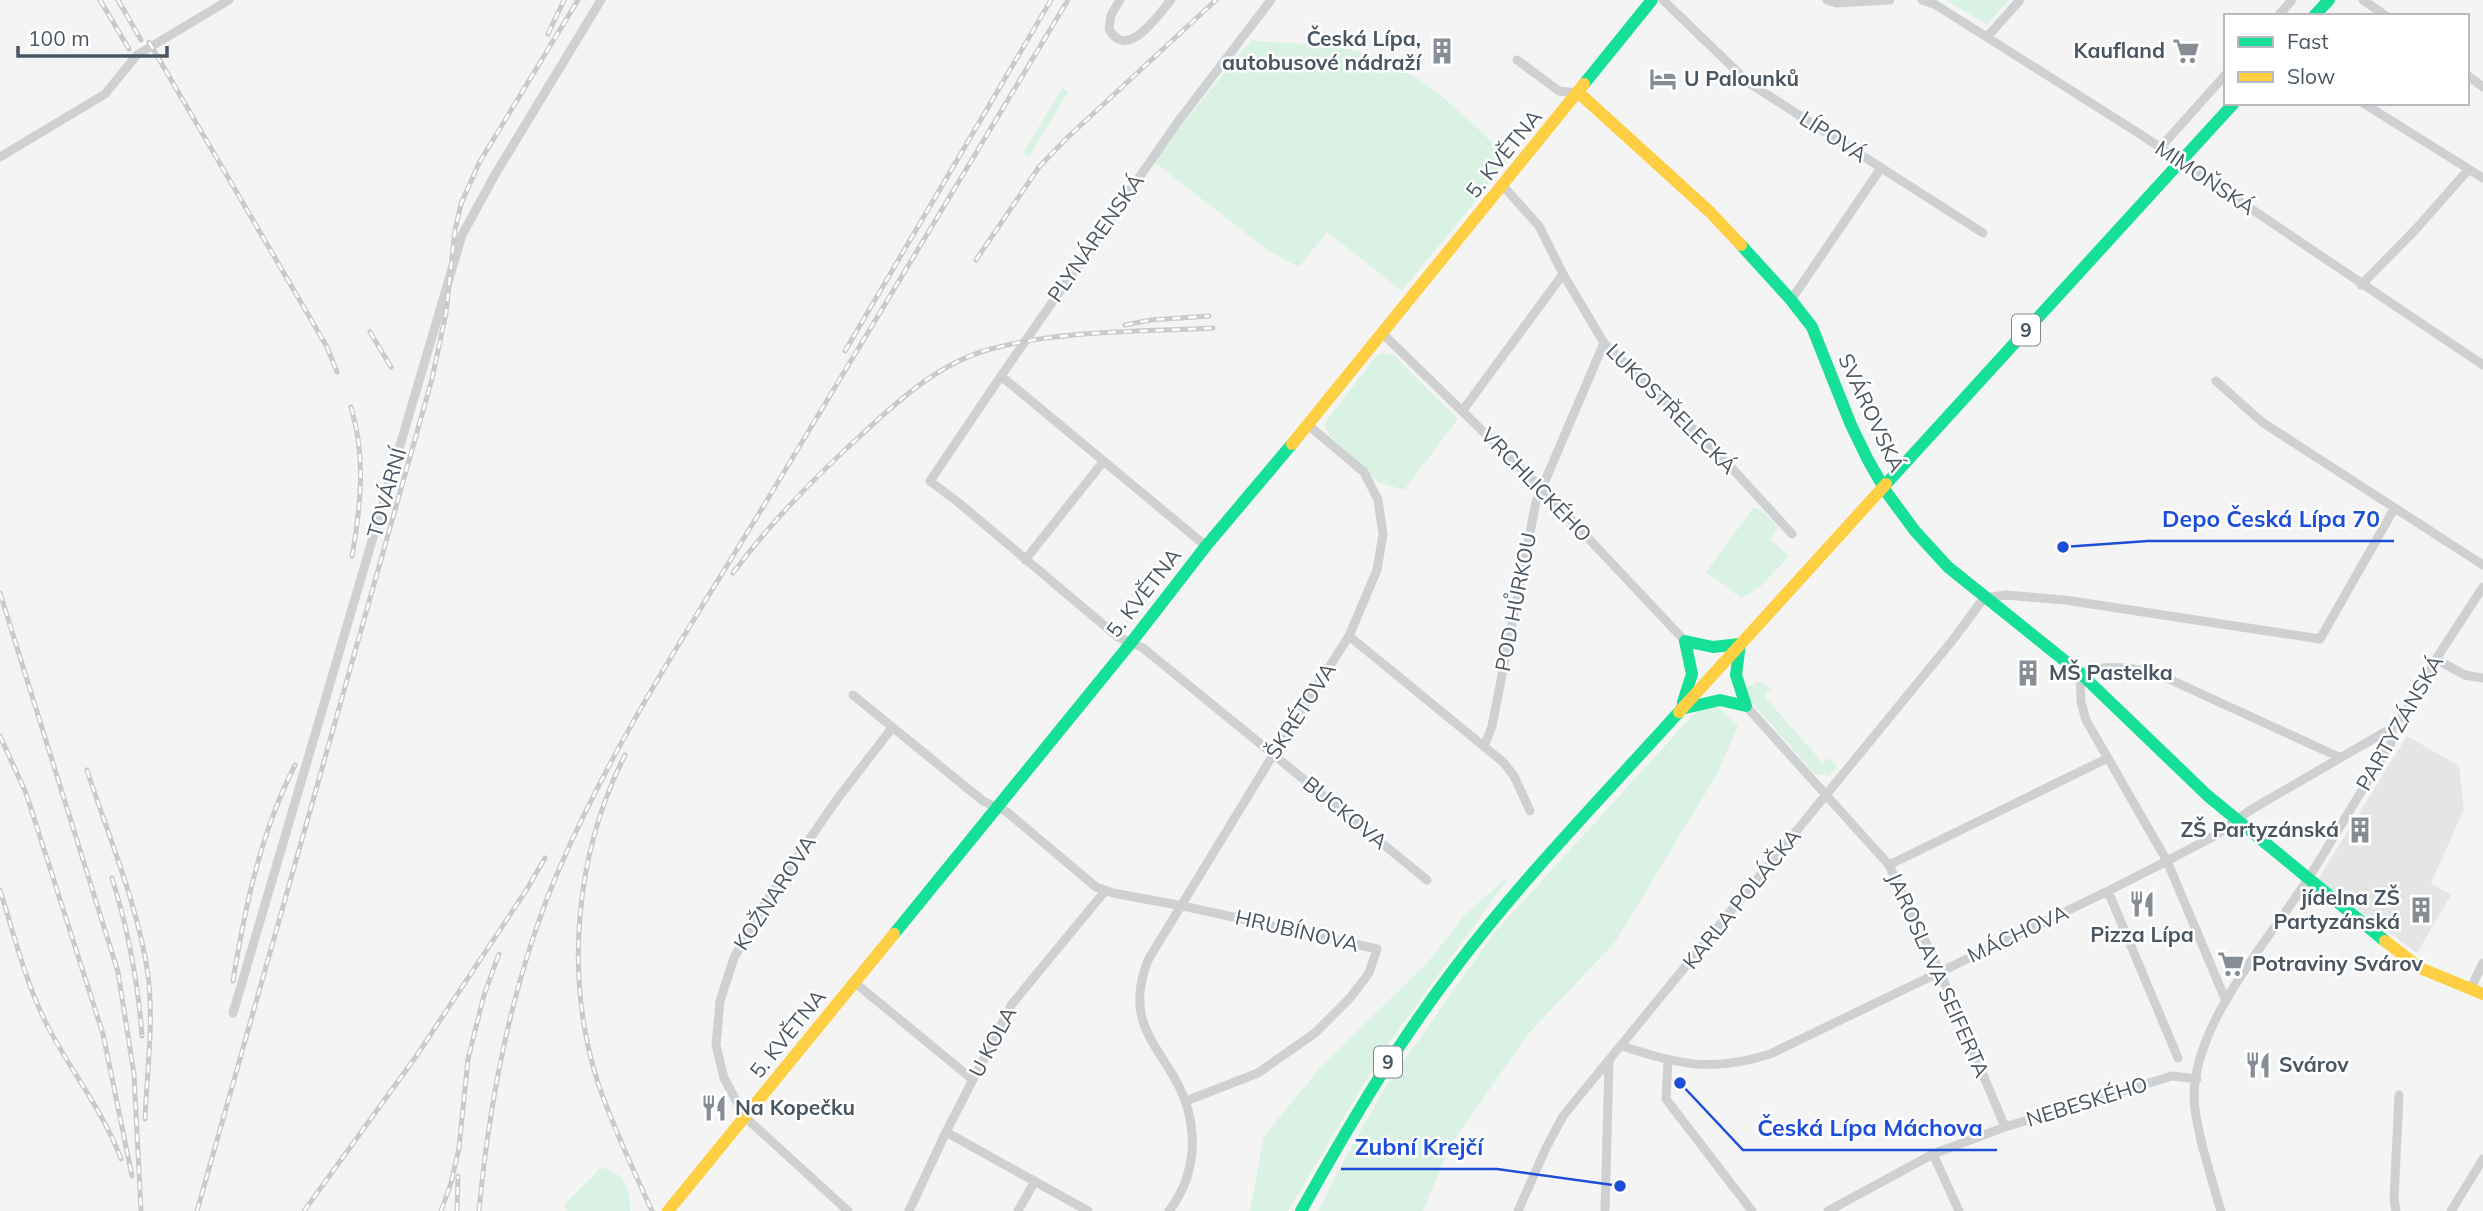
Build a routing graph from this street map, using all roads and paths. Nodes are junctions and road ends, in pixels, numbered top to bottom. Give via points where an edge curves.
1 (229, 0) edge
2 (601, 0) edge
3 (1120, 0) edge
4 (1171, 0) edge
5 (1271, 0) edge
6 (1652, 0) edge
7 (1662, 0) edge
8 (1890, 0) edge
9 (1922, 0) edge
10 (2020, 0) edge
11 (2292, 0) edge
12 (2329, 0) edge
13 (2363, 0) edge
14 (1834, 1) edge
15 (2280, 14) edge
16 (2316, 14) edge
17 (2383, 14) edge
18 (1987, 37) junction
19 (1517, 61) dead end
20 (2224, 76) edge
21 (1578, 93) junction
22 (2232, 105) edge
23 (2366, 105) edge
24 (2160, 148) junction
25 (0, 157) edge
26 (1881, 168) junction
27 (2469, 169) junction
28 (2483, 178) edge
29 (1503, 186) junction
30 (1983, 233) dead end
31 (1563, 274) junction
32 (2361, 285) junction
33 (1791, 300) junction
34 (1382, 333) junction
35 (1604, 342) junction
36 (2483, 365) edge
37 (1000, 376) junction
38 (2216, 381) dead end
39 (1463, 410) junction
40 (1308, 425) junction
41 (1103, 462) junction
42 (930, 481) joint
43 (1541, 488) junction
44 (2395, 509) junction
45 (1792, 534) dead end
46 (1206, 546) junction
47 (1025, 560) junction
48 (2483, 565) edge
49 (2483, 587) edge
50 (1984, 598) junction
51 (1349, 636) junction
52 (1685, 641) junction
53 (1130, 644) junction
54 (1740, 644) junction
55 (2436, 659) junction
56 (2080, 673) junction
57 (2483, 678) edge
58 (853, 695) dead end
59 (1746, 706) junction
60 (1680, 709) junction
61 (892, 727) junction
62 (2392, 728) junction
63 (1484, 747) junction
64 (1273, 755) junction
65 (2339, 757) junction
66 (2108, 758) junction
67 (1826, 795) junction
68 (997, 807) junction
69 (1530, 811) dead end
70 (2238, 820) junction
71 (2167, 861) junction
72 (1889, 866) junction
73 (1427, 880) dead end
74 (2307, 880) junction
75 (1105, 891) junction
76 (2108, 891) junction
77 (1183, 906) junction
78 (2483, 962) edge
79 (1940, 972) junction
80 (853, 982) junction
81 (2470, 990) junction
82 (2483, 994) edge
83 (2226, 1001) junction
84 (233, 1013) dead end
85 (1622, 1046) junction
86 (2178, 1058) dead end
87 (1668, 1061) junction
88 (1609, 1062) junction
89 (972, 1079) junction
90 (2197, 1079) junction
91 (2399, 1095) dead end
92 (1186, 1101) junction
93 (745, 1117) junction
94 (2005, 1127) junction
95 (946, 1132) junction
96 (1933, 1154) junction
97 (2483, 1159) edge
98 (1035, 1181) junction
99 (914, 1209) edge
100 (668, 1211) edge
101 (848, 1211) edge
102 (1018, 1211) edge
103 (1088, 1211) edge
104 (1169, 1211) edge
105 (1301, 1211) edge
106 (1518, 1211) edge
107 (1605, 1211) edge
108 (1752, 1211) edge
109 (1828, 1211) edge
110 (1959, 1211) edge
111 (2221, 1211) edge
112 (2396, 1211) edge
113 (2451, 1211) edge

1 - 25 street via 137,55 105,94
2 - 84 street, TOVÁRNÍ via 462,235
3 - 4 street via 1109,29 1126,42 1139,35
5 - 37 street, PLYNÁRENSKÁ via 1177,122
6 - 21 street, 5. KVĚTNA
7 - 26 street, LÍPOVÁ via 1749,83
8 - 14 street
9 - 18 street, MIMOŇSKÁ
10 - 18 street
11 - 15 street
12 - 16 street
13 - 17 street
18 - 24 street, MIMOŇSKÁ
19 - 21 street via 1559,91
20 - 24 street
21 - 29 street, 5. KVĚTNA
21 - 33 street, SVÁROVSKÁ via 1710,212
22 - 54 street, 9
23 - 27 street
24 - 32 street, MIMOŇSKÁ
26 - 30 street, LÍPOVÁ
26 - 33 street
27 - 28 street
27 - 32 street
29 - 31 street, LUKOSTŘELECKÁ via 1539,226
29 - 34 street, 5. KVĚTNA
31 - 35 street, LUKOSTŘELECKÁ
31 - 39 street
32 - 36 street, MIMOŇSKÁ
33 - 50 street, SVÁROVSKÁ via 1812,327 1851,425 1887,493 1948,567
34 - 39 street, VRCHLICKÉHO
34 - 40 street, 5. KVĚTNA
35 - 43 street, POD HŮRKOU
35 - 45 street, LUKOSTŘELECKÁ via 1719,454
37 - 41 street
37 - 42 street, PLYNÁRENSKÁ
38 - 44 street via 2262,422
39 - 43 street, VRCHLICKÉHO
40 - 46 street, 5. KVĚTNA
40 - 51 street, ŠKRÉTOVA via 1363,472 1378,500 1383,534 1377,570
41 - 46 street
41 - 47 street
42 - 47 street, BUCKOVA
43 - 52 street, VRCHLICKÉHO
43 - 63 street, POD HŮRKOU
44 - 48 street
44 - 50 street via 2320,639 2065,600 2006,595
46 - 53 street, 5. KVĚTNA
47 - 53 street, BUCKOVA
49 - 55 street, PARTYZÁNSKÁ
50 - 56 street, SVÁROVSKÁ
50 - 67 street, KARLA POLÁČKA
51 - 63 street
51 - 64 street, ŠKRÉTOVA
52 - 54 street via 1721,648
52 - 60 street via 1692,674
53 - 64 street, BUCKOVA via 1143,648
53 - 68 street, 5. KVĚTNA
54 - 59 street via 1736,675
54 - 60 street, 9
55 - 57 street via 2465,675
55 - 62 street, PARTYZÁNSKÁ
56 - 65 street via 2093,668 2144,669
56 - 66 street via 2086,720
56 - 70 street, SVÁROVSKÁ
58 - 61 street, HRUBÍNOVA
59 - 60 street via 1720,700
59 - 67 street, JAROSLAVA SEIFERTA
60 - 105 street, 9 via 1454,969 1395,1051
61 - 68 street, HRUBÍNOVA via 983,801
61 - 93 street, KOŽNAROVA via 765,903 734,958 720,1001 716,1045 724,1078
62 - 65 street, MÁCHOVA
62 - 74 street, PARTYZÁNSKÁ via 2391,743
63 - 69 street via 1514,776
64 - 73 street, BUCKOVA
64 - 77 street, ŠKRÉTOVA
65 - 70 street, MÁCHOVA
66 - 71 street
66 - 72 street
67 - 72 street, JAROSLAVA SEIFERTA
67 - 85 street, KARLA POLÁČKA
68 - 75 street, HRUBÍNOVA
68 - 80 street, 5. KVĚTNA
70 - 71 street, MÁCHOVA
70 - 74 street, SVÁROVSKÁ
71 - 76 street, MÁCHOVA
71 - 83 street
72 - 79 street, JAROSLAVA SEIFERTA
74 - 81 street, SVÁROVSKÁ via 2420,968
74 - 83 street, PARTYZÁNSKÁ
75 - 77 street, HRUBÍNOVA
75 - 89 street, U KOLA via 1012,1004
76 - 79 street, MÁCHOVA
76 - 86 street
77 - 92 street, ŠKRÉTOVA via 1148,960 1140,1003 1147,1031
77 - 92 street, HRUBÍNOVA via 1377,949 1369,973 1315,1033 1258,1073
78 - 81 street
79 - 87 street, MÁCHOVA via 1770,1054 1741,1063
79 - 94 street, JAROSLAVA SEIFERTA
80 - 89 street
80 - 93 street, 5. KVĚTNA
81 - 82 street, SVÁROVSKÁ
83 - 90 street, PARTYZÁNSKÁ via 2211,1028
85 - 87 street, MÁCHOVA
85 - 88 street, KARLA POLÁČKA
87 - 108 street via 1666,1098
88 - 106 street, KARLA POLÁČKA via 1563,1115
88 - 107 street
89 - 95 street, U KOLA
90 - 94 street, NEBESKÉHO via 2172,1076
90 - 111 street, PARTYZÁNSKÁ via 2194,1097 2199,1125
91 - 112 street
92 - 104 street via 1192,1160
93 - 100 street, 5. KVĚTNA
93 - 101 street
94 - 96 street, NEBESKÉHO
95 - 98 street
95 - 99 street, U KOLA
96 - 109 street, NEBESKÉHO
96 - 110 street
97 - 113 street
98 - 102 street
98 - 103 street

